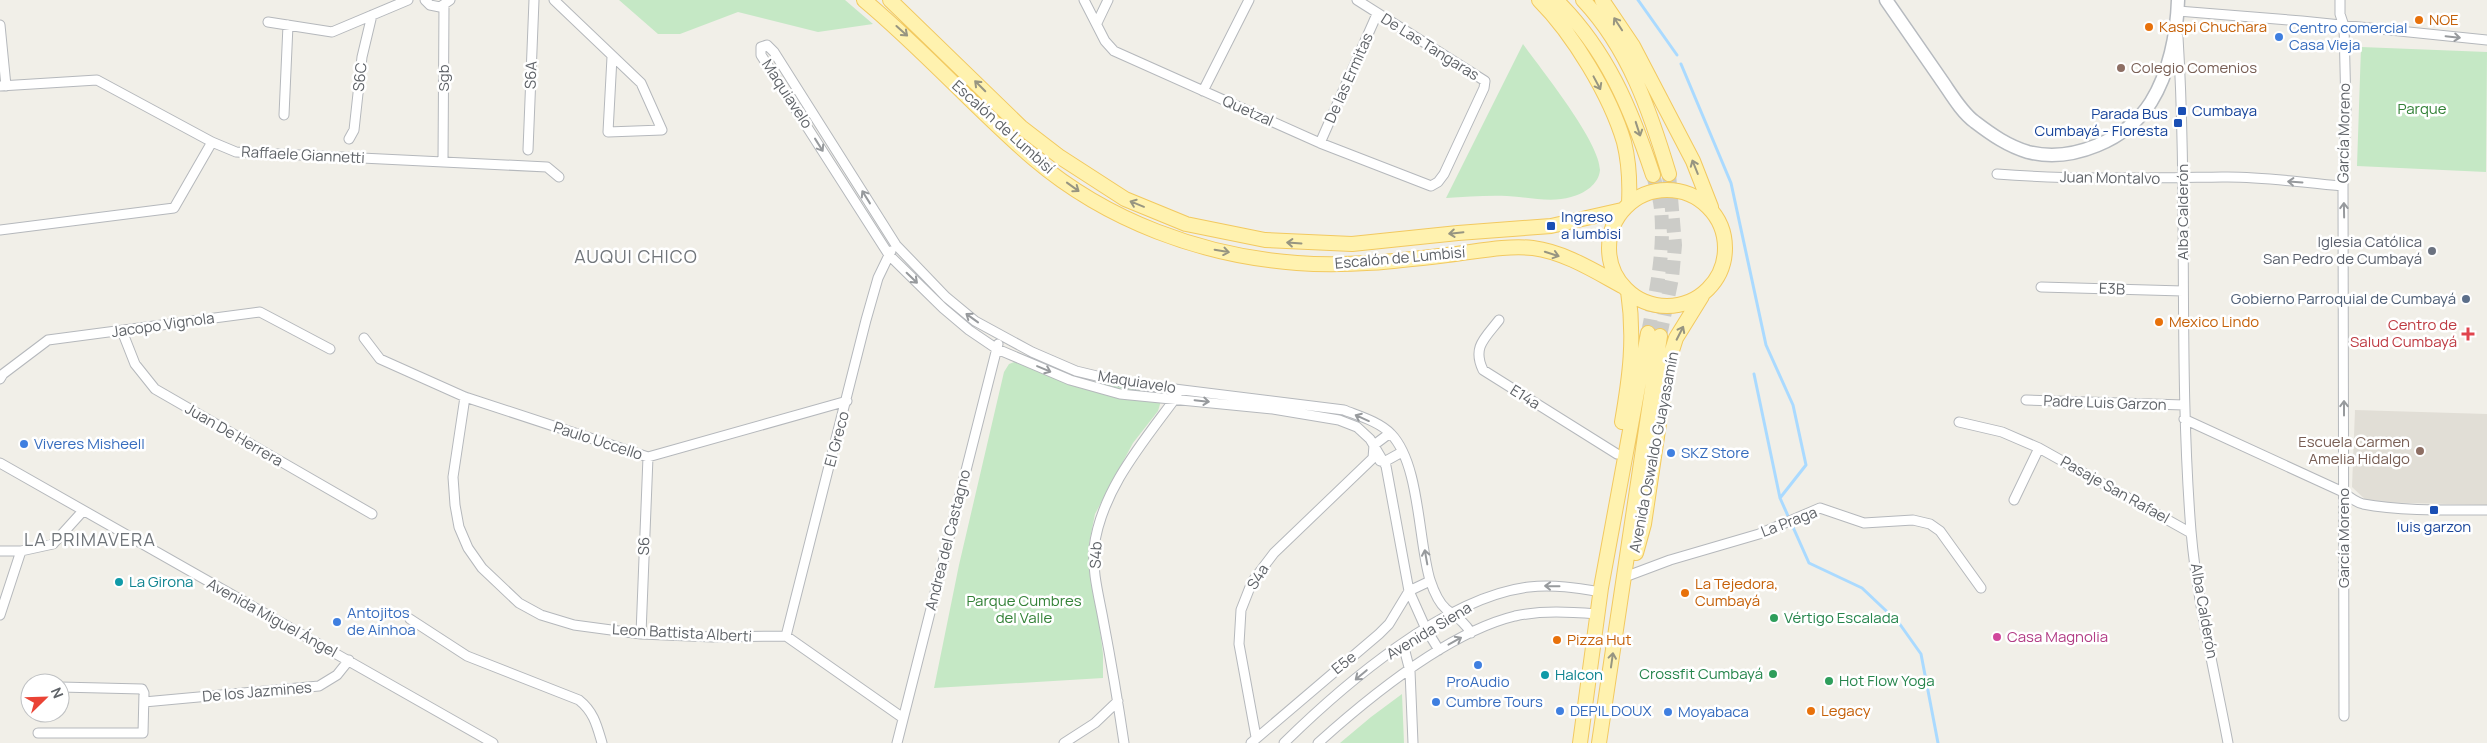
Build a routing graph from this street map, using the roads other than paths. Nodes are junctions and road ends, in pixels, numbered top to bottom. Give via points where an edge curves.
1 (408, 0) edge
2 (425, 0) edge
3 (534, 0) edge
4 (554, 0) edge
5 (864, 0) edge
6 (890, 0) edge
7 (1084, 0) edge
8 (1108, 0) edge
9 (1249, 0) edge
10 (1357, 0) edge
11 (1539, 0) edge
12 (1556, 0) edge
13 (1583, 0) edge
14 (1602, 0) edge
15 (1886, 0) edge
16 (2340, 0) edge
17 (447, 3) edge
18 (2177, 10) edge
19 (1377, 14) junction
20 (372, 16) junction
21 (268, 22) dead end
22 (1097, 23) junction
23 (0, 25) edge
24 (288, 25) junction
25 (2344, 26) junction
26 (2487, 40) edge
27 (612, 57) junction
28 (3, 86) edge
29 (1203, 91) junction
30 (284, 115) dead end
31 (350, 139) dead end
32 (212, 142) junction
33 (1320, 143) junction
34 (528, 150) dead end
35 (443, 161) junction
36 (1669, 174) tunnel mouth
37 (1997, 174) dead end
38 (1653, 175) tunnel mouth
39 (559, 177) dead end
40 (2183, 179) junction
41 (1438, 182) joint
42 (2343, 186) junction
43 (1625, 206) junction
44 (1714, 212) junction
45 (0, 230) edge
46 (896, 245) junction
47 (888, 255) junction
48 (2041, 287) dead end
49 (1626, 289) junction
50 (2183, 291) junction
51 (1705, 292) junction
52 (1499, 320) dead end
53 (122, 331) junction
54 (1001, 336) junction
55 (364, 338) dead end
56 (330, 349) dead end
57 (997, 349) junction
58 (0, 379) edge
59 (1182, 389) junction
60 (465, 397) junction
61 (1176, 398) junction
62 (2026, 400) dead end
63 (847, 401) junction
64 (2184, 405) junction
65 (2184, 419) junction
66 (1959, 422) dead end
67 (1390, 433) junction
68 (1374, 445) junction
69 (2039, 448) junction
70 (1402, 452) junction
71 (1617, 454) junction
72 (648, 458) junction
73 (1373, 458) junction
74 (1384, 462) junction
75 (0, 463) edge
76 (2343, 492) junction
77 (2014, 500) dead end
78 (2487, 510) edge
79 (82, 512) junction
80 (372, 514) dead end
81 (2191, 533) junction
82 (21, 550) junction
83 (0, 551) edge
84 (1630, 575) junction
85 (1430, 580) junction
86 (1981, 588) dead end
87 (1601, 590) junction
88 (1409, 591) junction
89 (1452, 614) junction
90 (1598, 614) junction
91 (0, 615) edge
92 (410, 619) dead end
93 (1618, 619) junction
94 (1426, 629) junction
95 (1471, 633) junction
96 (641, 634) junction
97 (786, 636) junction
98 (1403, 644) junction
99 (1439, 650) junction
100 (349, 660) junction
101 (1410, 671) junction
102 (70, 687) edge
103 (1118, 701) junction
104 (144, 702) junction
105 (2344, 716) dead end
106 (904, 718) junction
107 (38, 733) dead end
108 (1253, 740) edge
109 (493, 743) edge
110 (602, 743) edge
111 (897, 743) edge
112 (1064, 743) edge
113 (1124, 743) edge
114 (1284, 743) edge
115 (1318, 743) edge
116 (1413, 743) edge
117 (1580, 743) edge
118 (1599, 743) edge
119 (2228, 743) edge

1 - 20 street
2 - 17 street via 435,7
3 - 34 street, S6A
4 - 27 street
5 -> 49 main road, Escalón de Lumbisí via 904,34 1035,160 1082,194 1125,218 1165,234 1203,247 1299,263 1356,264 1504,248 1534,248 1572,261
43 -> 6 main road, Escalón de Lumbisí via 1551,226 1352,244 1265,240 1186,224 1125,199 1060,158 1021,127
7 - 22 street, Quetzal
8 - 22 street
9 - 29 street
10 - 19 street, De Las Tangaras
11 -> 43 main road via 1579,51 1610,108 1624,142 1630,178
12 -> 38 main road via 1577,22 1612,73 1634,118
13 - 36 main road via 1630,67 1649,109
44 -> 14 main road via 1693,161 1633,46
15 - 18 street via 1973,121 2003,142 2029,152 2054,155 2108,140 2132,125 2151,102 2162,80 2169,61
16 - 25 street, García Moreno
17 - 35 street, Sgb
18 - 25 street
18 - 40 street, Alba Calderón
19 - 33 street, De las Ermitas
19 - 41 street, De Las Tangaras via 1485,81
20 - 24 street via 332,32
20 - 31 street, S6C via 362,57 354,130
21 - 24 street
22 - 29 street, Quetzal via 1105,41 1114,51
23 - 28 street
24 - 30 street
25 -> 26 street
25 - 42 street, García Moreno via 2346,110
27 - 27 street via 608,132 662,130 641,83
28 - 32 street, Raffaele Giannetti via 96,80
29 - 33 street, Quetzal
32 - 35 street, Raffaele Giannetti via 236,152
32 - 45 street via 174,208
33 - 41 street, Quetzal via 1431,186
35 - 39 street, Raffaele Giannetti via 547,166
37 - 40 street, Juan Montalvo
42 -> 40 street, Juan Montalvo via 2223,177
40 - 50 street, Alba Calderón
76 -> 42 street, García Moreno
43 - 44 main road via 1645,193 1664,189 1682,191 1700,199
43 - 49 main road via 1611,232 1609,257 1614,273
44 - 51 main road via 1725,239 1725,254 1722,269
46 - 47 street, El Greco
46 -> 47 street, Maquiavelo via 774,52 769,46 762,46 761,55
54 -> 46 street, Maquiavelo via 946,297
47 -> 57 street, Maquiavelo via 943,308
47 - 63 street, El Greco via 866,320
48 - 50 street, E3B
49 - 51 main road via 1642,301 1658,306 1675,306
49 - 71 main road, Avenida Oswaldo Guayasamín via 1632,321 1632,357
50 - 64 street, Alba Calderón
84 -> 51 main road, Avenida Oswaldo Guayasamín via 1644,524 1668,363 1676,338
52 - 71 street, E14a via 1478,350 1483,370
53 - 56 street, Jacopo Vignola via 260,312
53 - 58 street, Jacopo Vignola via 48,340
53 - 80 street, Juan De Herrera via 135,364 155,389
54 - 57 street, Andrea del Castagno
54 - 59 street, Maquiavelo via 1076,371 1126,383
55 - 60 street, Paulo Uccello via 380,359
57 -> 61 street, Maquiavelo via 1070,380 1120,394
57 - 106 street, Andrea del Castagno
59 - 61 street, S4b
67 -> 59 street, Maquiavelo via 1344,410
60 - 72 street, Paulo Uccello
60 - 96 street, Leon Battista Alberti via 453,477 455,505 468,548 482,568 519,603 541,615 574,625
61 -> 68 street, Maquiavelo via 1339,420 1357,427
61 - 103 street, S4b via 1143,441 1121,478 1105,508 1094,548 1096,579
62 - 64 street, Padre Luis Garzon
63 - 72 street, Paulo Uccello
63 - 97 street, El Greco
64 - 65 street, Alba Calderón
65 - 76 street, Padre Luis Garzon
65 - 81 street, Alba Calderón
66 - 69 street, Pasaje San Rafael via 2002,432
67 - 68 street
67 - 70 street, Maquiavelo
68 - 73 street
68 - 74 street, Maquiavelo
69 - 77 street
69 - 81 street, Pasaje San Rafael
70 - 74 street
85 -> 70 street, Maquiavelo via 1411,478
71 - 87 main road, Avenida Oswaldo Guayasamín via 1602,556
72 - 96 street, S6
73 - 74 street
73 - 108 street, S4a via 1274,553 1252,582 1241,610 1239,644
74 - 88 street, Maquiavelo
75 - 79 street, Avenida Miguel Ángel
76 - 78 street, Padre Luis Garzon via 2362,504 2434,510
76 - 105 street, García Moreno
79 - 82 street via 53,544
79 - 100 street, Avenida Miguel Ángel
81 - 119 street, Alba Calderón
82 - 83 street
82 - 91 street
84 - 86 street, La Praga via 1766,531 1820,508 1864,523 1913,520 1930,524 1940,531
84 - 93 main road, Avenida Oswaldo Guayasamín
85 - 88 street, E5e
85 - 89 street, Maquiavelo via 1441,603
87 -> 89 street, Avenida Siena via 1566,586 1528,587 1483,600
87 - 90 main road, Avenida Oswaldo Guayasamín
87 - 93 main road, Avenida Oswaldo Guayasamín via 1654,335
88 - 94 street, Maquiavelo
88 - 108 street, E5e via 1379,634
89 - 94 street, Avenida Siena
89 - 95 street, Maquiavelo via 1463,621
90 - 95 street, Avenida Siena via 1539,612 1514,616
90 - 117 main road, Avenida Oswaldo Guayasamín
92 - 110 street via 467,656 580,700 595,719
118 -> 93 main road, Avenida Oswaldo Guayasamín
94 - 98 street, Avenida Siena
94 - 99 street, Maquiavelo
99 -> 95 street, Avenida Siena
96 - 97 street, Leon Battista Alberti
97 - 106 street
98 - 101 street
98 -> 114 street, Avenida Siena via 1363,673
99 - 101 street, Avenida Siena
100 - 104 street, De los Jazmines via 337,675 319,686
100 - 109 street, Avenida Miguel Ángel
101 - 115 street, Avenida Siena
101 - 116 street
102 - 104 street via 138,688 144,693
103 - 112 street via 1094,723
103 - 113 street, S4b
104 - 107 street via 143,733
106 - 111 street, Andrea del Castagno

